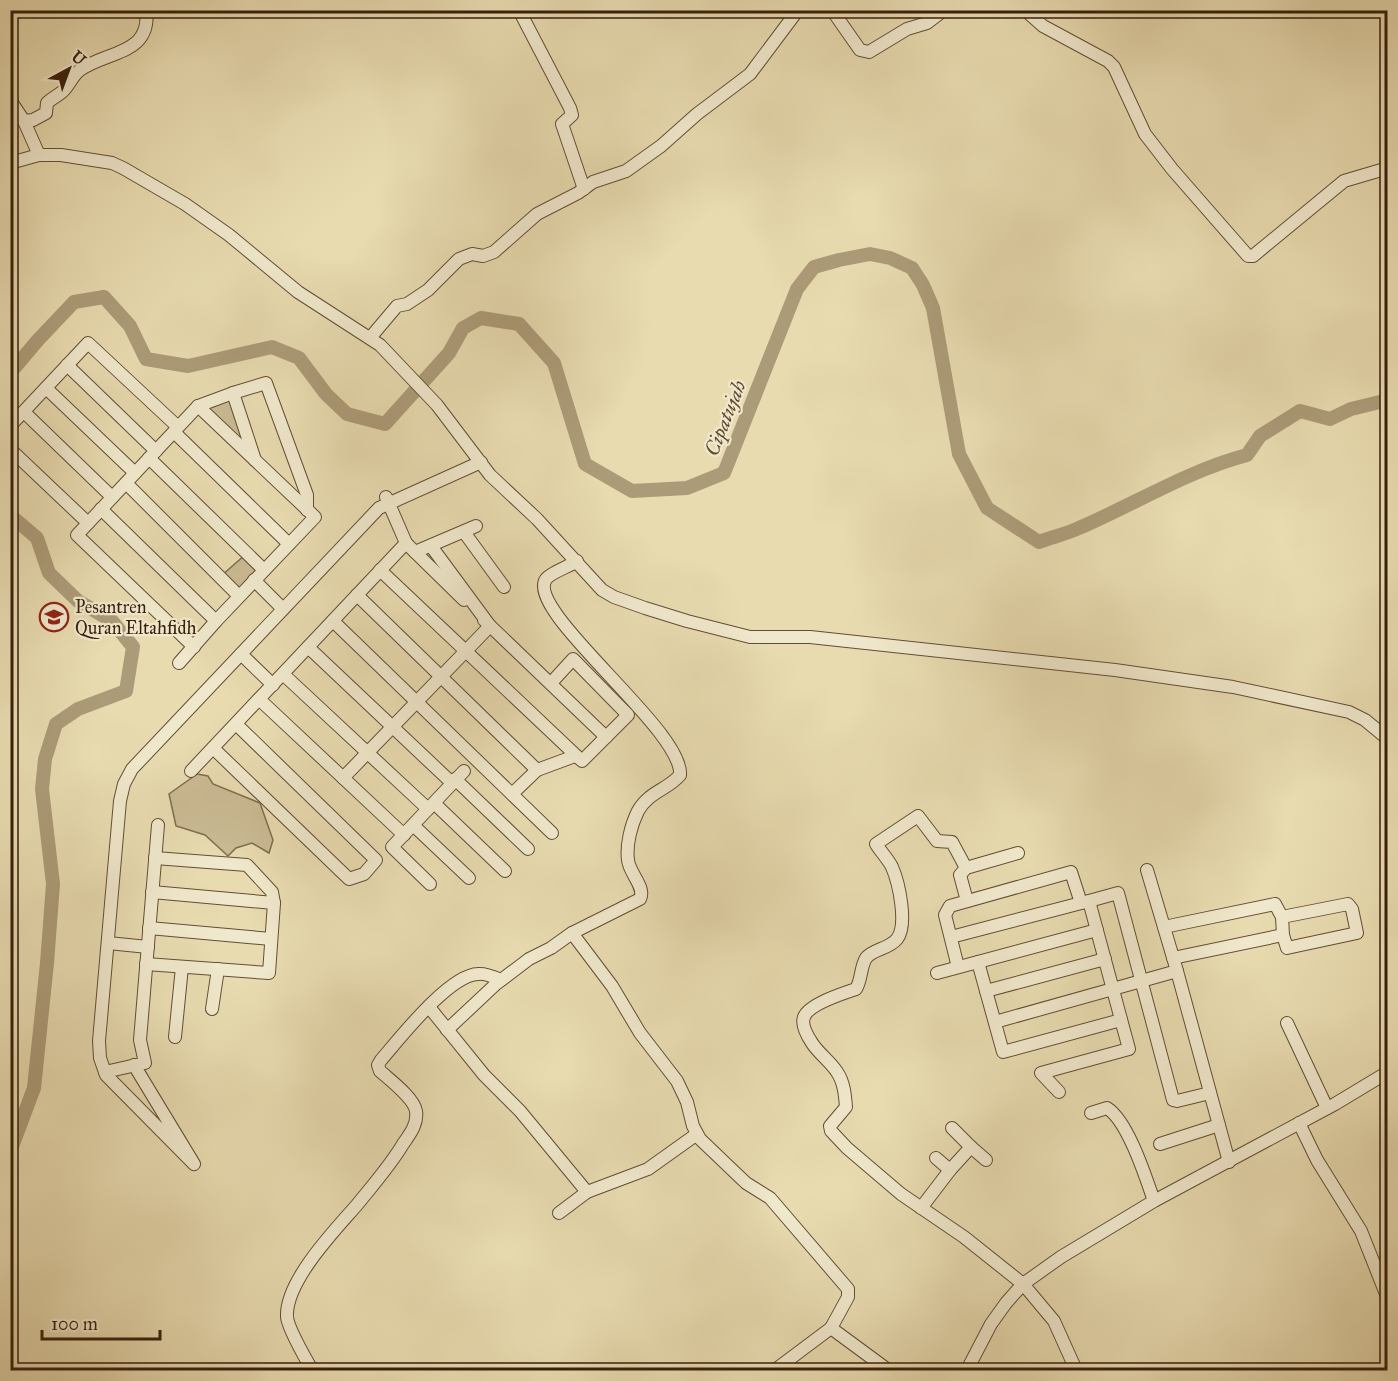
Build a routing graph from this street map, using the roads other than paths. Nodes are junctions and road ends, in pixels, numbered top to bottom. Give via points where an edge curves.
1 (146, 10) edge
2 (519, 10) edge
3 (798, 10) edge
4 (832, 10) edge
5 (944, 10) edge
6 (1025, 10) edge
7 (10, 100) edge
8 (24, 121) junction
9 (39, 155) junction
10 (10, 163) edge
11 (1388, 168) edge
12 (584, 189) junction
13 (370, 338) junction
14 (67, 365) junction
15 (46, 388) junction
16 (233, 393) junction
17 (198, 406) junction
18 (24, 412) junction
19 (10, 426) edge
20 (176, 429) junction
21 (10, 449) edge
22 (153, 454) junction
23 (478, 459) junction
24 (256, 461) junction
25 (135, 473) junction
26 (126, 483) junction
27 (112, 497) junction
28 (389, 503) junction
29 (101, 509) junction
30 (311, 513) junction
31 (88, 523) junction
32 (406, 543) junction
33 (289, 544) junction
34 (431, 546) junction
35 (416, 552) junction
36 (577, 561) junction
37 (264, 570) junction
38 (380, 570) junction
39 (254, 580) junction
40 (504, 587) dead end
41 (357, 595) junction
42 (239, 596) junction
43 (283, 609) junction
44 (216, 621) junction
45 (333, 621) junction
46 (490, 626) junction
47 (194, 647) junction
48 (308, 647) junction
49 (466, 652) junction
50 (241, 654) junction
51 (179, 663) dead end
52 (283, 674) junction
53 (442, 677) junction
54 (551, 683) junction
55 (273, 685) junction
56 (259, 699) junction
57 (416, 701) junction
58 (236, 724) junction
59 (392, 726) junction
60 (606, 737) junction
61 (1388, 739) edge
62 (213, 748) junction
63 (367, 752) junction
64 (575, 756) junction
65 (537, 770) junction
66 (191, 771) dead end
67 (343, 778) junction
68 (457, 778) junction
69 (512, 794) junction
70 (431, 806) junction
71 (158, 825) dead end
72 (413, 825) junction
73 (552, 833) dead end
74 (404, 835) junction
75 (528, 849) dead end
76 (1018, 854) dead end
77 (156, 858) junction
78 (966, 868) junction
79 (1147, 870) dead end
80 (505, 872) dead end
81 (469, 878) dead end
82 (430, 884) dead end
83 (152, 892) junction
84 (967, 901) junction
85 (1085, 902) junction
86 (274, 903) junction
87 (1282, 917) junction
88 (1164, 927) junction
89 (149, 928) junction
90 (1097, 930) junction
91 (573, 933) junction
92 (1283, 935) junction
93 (951, 937) junction
94 (271, 939) junction
95 (108, 943) junction
96 (148, 947) junction
97 (1173, 958) junction
98 (1105, 959) junction
99 (978, 962) junction
100 (146, 964) junction
101 (182, 967) junction
102 (958, 967) junction
103 (218, 969) junction
104 (1177, 971) junction
105 (937, 973) dead end
106 (501, 980) junction
107 (1142, 982) junction
108 (1113, 990) junction
109 (986, 992) junction
110 (429, 1007) junction
111 (212, 1009) dead end
112 (1121, 1020) junction
113 (995, 1022) junction
114 (1287, 1023) dead end
115 (447, 1030) junction
116 (175, 1037) dead end
117 (134, 1065) junction
118 (105, 1072) junction
119 (1388, 1072) edge
120 (147, 1087) junction
121 (1059, 1092) dead end
122 (1210, 1093) junction
123 (1327, 1108) junction
124 (1091, 1113) dead end
125 (148, 1118) junction
126 (1299, 1123) junction
127 (1219, 1125) junction
128 (952, 1128) dead end
129 (697, 1134) junction
130 (1160, 1144) dead end
131 (971, 1147) junction
132 (936, 1158) dead end
133 (986, 1160) dead end
134 (1229, 1162) junction
135 (950, 1170) junction
136 (587, 1192) junction
137 (1154, 1201) junction
138 (921, 1208) junction
139 (559, 1213) dead end
140 (1023, 1284) junction
141 (1388, 1299) edge
142 (831, 1328) junction
143 (312, 1371) edge
144 (775, 1371) edge
145 (888, 1371) edge
146 (968, 1371) edge
147 (1076, 1371) edge

1 - 8 street via 148,23 139,40 82,68 47,103 46,113
2 - 12 street via 570,108 572,115 562,124
3 - 12 street via 758,65 739,83 626,171
4 - 5 street via 860,50 869,52 907,29 927,24
6 - 11 street via 1043,26 1114,67 1152,145 1248,256 1253,256 1344,181
7 - 8 street
8 - 9 street
9 - 10 street
9 - 13 street via 99,160 123,168 185,204 298,292
12 - 13 street via 537,214 494,252 459,259 428,290 397,306
13 - 23 street via 437,405
14 - 15 street
14 - 20 street via 88,343
14 - 22 street
15 - 18 street
15 - 25 street
16 - 17 street
16 - 24 street
16 - 30 street via 266,383
17 - 20 street
17 - 24 street
18 - 19 street
18 - 27 street
20 - 22 street
20 - 33 street
21 - 31 street
22 - 25 street
22 - 37 street
23 - 28 street
23 - 36 street
24 - 30 street
25 - 26 street
26 - 27 street
26 - 42 street
27 - 29 street
28 - 32 street
28 - 43 street via 379,508
29 - 31 street
29 - 44 street
30 - 33 street
31 - 47 street via 77,535
32 - 35 street
32 - 38 street
33 - 37 street
34 - 35 street
34 - 40 street via 470,529
34 - 46 street
35 - 46 street
36 - 61 street via 602,590 614,597 750,637 810,637 1115,670 1233,687 1349,712
36 - 91 street via 546,579 544,588 550,604 645,714 681,771 678,778 659,789 639,809 629,836 628,860 642,891 640,899
37 - 39 street
38 - 41 street
38 - 49 street
39 - 42 street
39 - 43 street
41 - 45 street
41 - 53 street
42 - 44 street
43 - 50 street
44 - 47 street
45 - 48 street
45 - 57 street
46 - 49 street
46 - 54 street
47 - 51 street
48 - 52 street
48 - 59 street
49 - 53 street
49 - 64 street
50 - 55 street
50 - 95 street via 132,769 124,784
52 - 55 street
52 - 63 street
53 - 57 street
53 - 65 street
54 - 60 street
54 - 60 street via 573,659 628,715
55 - 56 street
56 - 58 street
56 - 67 street
57 - 59 street
57 - 69 street
58 - 62 street
58 - 62 street via 376,860 370,867 349,879
59 - 63 street
59 - 68 street
60 - 64 street via 582,761
62 - 66 street
63 - 67 street
63 - 70 street
64 - 65 street
65 - 69 street
67 - 74 street
68 - 70 street
68 - 75 street
69 - 73 street
70 - 72 street
70 - 80 street
71 - 77 street
72 - 74 street
72 - 81 street
74 - 82 street via 392,847
76 - 78 street
77 - 83 street
77 - 86 street via 248,865 272,892
78 - 84 street via 960,875
78 - 138 street via 952,842 937,841 918,816 876,844 896,880 901,901 899,937 868,956 856,989 809,1010 803,1025 812,1043 837,1072 845,1092 846,1107 830,1126 831,1131
79 - 88 street
83 - 86 street
83 - 89 street
84 - 85 street via 1071,872
84 - 93 street via 946,910
85 - 90 street
85 - 93 street
85 - 107 street via 1118,893
86 - 94 street
87 - 88 street via 1275,904
87 - 92 street
87 - 92 street via 1348,904 1357,933 1287,948
88 - 97 street
89 - 94 street
89 - 96 street
90 - 98 street
90 - 99 street
91 - 106 street
91 - 129 street via 676,1081
92 - 97 street
93 - 102 street
94 - 103 street via 269,973
95 - 96 street
95 - 118 street via 99,1041
96 - 100 street
97 - 104 street
98 - 108 street
98 - 109 street
99 - 102 street
99 - 109 street
100 - 101 street
100 - 117 street via 140,1040 145,1063
101 - 103 street
101 - 116 street
102 - 105 street
103 - 111 street
104 - 107 street
104 - 122 street
106 - 110 street via 487,974 468,976
106 - 115 street
107 - 108 street
107 - 122 street via 1173,1100
108 - 112 street
108 - 113 street
109 - 113 street
110 - 115 street
110 - 143 street via 378,1065 416,1107 415,1125 294,1288 288,1321
112 - 113 street via 1003,1052
112 - 121 street via 1129,1049 1041,1073
114 - 123 street
115 - 136 street
117 - 118 street
117 - 120 street
118 - 125 street
119 - 123 street
120 - 125 street
120 - 125 street via 194,1164
122 - 127 street
123 - 126 street
124 - 137 street via 1107,1108 1116,1116 1133,1145
126 - 134 street
126 - 141 street via 1361,1231
127 - 130 street
127 - 134 street
128 - 131 street
129 - 136 street via 648,1169
129 - 142 street via 746,1183 770,1198 848,1289 848,1297
131 - 133 street
131 - 135 street
132 - 135 street
134 - 137 street
135 - 138 street
136 - 139 street
137 - 140 street
138 - 140 street
140 - 146 street via 991,1324
140 - 147 street via 1054,1321
142 - 144 street
142 - 145 street

